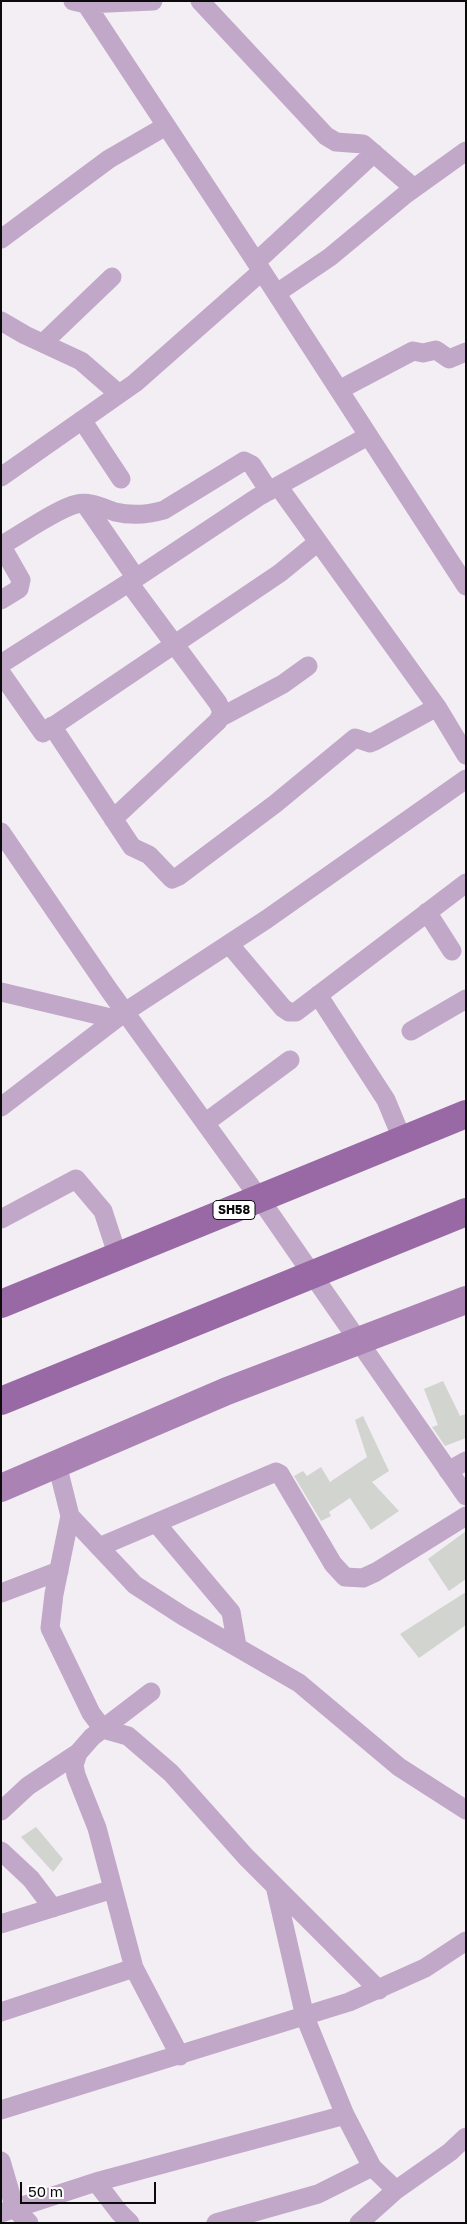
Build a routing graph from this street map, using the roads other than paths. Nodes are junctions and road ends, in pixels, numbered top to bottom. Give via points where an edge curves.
1 (153, 1) edge
2 (200, 1) edge
3 (79, 3) edge
4 (166, 126) junction
5 (466, 151) edge
6 (374, 153) junction
7 (414, 188) junction
8 (1, 239) edge
9 (259, 267) junction
10 (112, 276) dead end
11 (277, 293) junction
12 (1, 321) edge
13 (43, 343) junction
14 (466, 352) edge
15 (339, 390) junction
16 (119, 394) junction
17 (82, 420) junction
18 (368, 436) junction
19 (1, 477) edge
20 (121, 479) dead end
21 (273, 488) junction
22 (84, 504) junction
23 (318, 542) junction
24 (1, 545) edge
25 (133, 580) junction
26 (466, 586) edge
27 (1, 600) edge
28 (174, 645) junction
29 (1, 664) edge
30 (308, 666) dead end
31 (1, 673) edge
32 (437, 707) junction
33 (221, 717) junction
34 (52, 726) junction
35 (466, 755) edge
36 (466, 779) edge
37 (113, 819) junction
38 (1, 832) edge
39 (466, 882) edge
40 (426, 912) junction
41 (228, 944) junction
42 (452, 952) dead end
43 (1, 992) edge
44 (318, 995) junction
45 (466, 999) edge
46 (120, 1016) junction
47 (411, 1031) dead end
48 (290, 1060) dead end
49 (1, 1107) edge
50 (466, 1114) edge
51 (205, 1123) junction
52 (403, 1140) junction
53 (260, 1200) junction
54 (466, 1212) edge
55 (1, 1219) edge
56 (118, 1257) junction
57 (311, 1275) junction
58 (466, 1300) edge
59 (1, 1304) edge
60 (357, 1341) junction
61 (1, 1401) edge
62 (466, 1461) edge
63 (57, 1464) junction
64 (448, 1471) junction
65 (1, 1488) edge
66 (466, 1496) edge
67 (70, 1516) junction
68 (466, 1516) edge
69 (156, 1523) junction
70 (99, 1547) junction
71 (59, 1572) junction
72 (1, 1593) edge
73 (237, 1646) junction
74 (151, 1692) dead end
75 (103, 1729) junction
76 (78, 1753) junction
77 (1, 1810) edge
78 (466, 1810) edge
79 (1, 1851) edge
80 (275, 1886) junction
81 (113, 1889) junction
82 (53, 1908) junction
83 (1, 1924) edge
84 (466, 1941) edge
85 (134, 1968) junction
86 (379, 1990) junction
87 (1, 2012) edge
88 (305, 2017) junction
89 (180, 2056) junction
90 (1, 2110) edge
91 (345, 2114) junction
92 (466, 2137) edge
93 (1, 2161) edge
94 (372, 2167) junction
95 (96, 2182) junction
96 (396, 2190) junction
97 (8, 2211) edge
98 (29, 2223) edge
99 (130, 2223) edge
100 (216, 2223) edge
101 (360, 2223) edge

1 - 3 street
2 - 6 street via 326,136 336,142 360,143
3 - 4 street
4 - 8 street via 103,163
4 - 9 street
5 - 7 street
6 - 7 street
6 - 9 street
7 - 11 street via 330,257
9 - 11 street
9 - 16 street via 135,383
10 - 13 street
11 - 15 street
12 - 13 street
13 - 16 street via 81,361
14 - 15 street via 449,359 436,350 423,353 414,350
15 - 18 street
16 - 17 street
17 - 19 street
17 - 20 street
18 - 21 street
18 - 26 street
21 - 22 street via 252,465 244,461 164,510 152,514 130,515
21 - 23 street
21 - 25 street
22 - 24 street via 65,508
22 - 25 street
23 - 28 street via 280,573
23 - 32 street
24 - 27 street via 21,580 19,589
25 - 28 street
25 - 29 street
28 - 33 street via 221,708
28 - 34 street
30 - 33 street via 283,684
31 - 34 street via 43,733
32 - 35 street
32 - 37 street via 375,742 355,738 275,804 174,879 149,855 132,847
33 - 37 street
34 - 37 street
36 - 41 street
38 - 46 street
39 - 40 street
40 - 42 street
40 - 44 street
41 - 44 street via 289,1012 296,1012
41 - 46 street
43 - 46 street
44 - 52 street via 386,1100
45 - 47 street
46 - 49 street
46 - 51 street
48 - 51 street
50 - 52 main road, SH58
51 - 53 street
52 - 53 main road, SH58
53 - 56 main road, SH58
53 - 57 street
54 - 57 main road
55 - 56 street via 76,1179 103,1211
56 - 59 main road, SH58
57 - 60 street
57 - 61 main road
58 - 60 street
60 - 63 street via 227,1391
60 - 64 street
62 - 64 street
63 - 65 street
63 - 67 street
64 - 66 street
67 - 70 street
67 - 71 street
68 - 69 street via 364,1578 345,1577 333,1564 278,1473
69 - 70 street
69 - 73 street via 231,1612
70 - 73 street via 135,1585
71 - 72 street
71 - 75 street via 50,1628 81,1695
73 - 78 street via 299,1683 400,1767
74 - 75 street
75 - 76 street
75 - 80 street via 128,1736 171,1773
76 - 77 street via 28,1786
76 - 81 street via 74,1765 76,1775 97,1828
79 - 82 street via 31,1879
80 - 86 street
80 - 88 street
81 - 82 street
81 - 85 street
82 - 83 street
84 - 86 street via 425,1968
85 - 87 street
85 - 89 street
86 - 88 street
88 - 89 street
88 - 91 street
89 - 90 street
91 - 94 street
91 - 95 street
92 - 96 street
93 - 97 street
94 - 96 street
94 - 100 street via 318,2194
95 - 97 street
95 - 99 street
96 - 101 street
97 - 98 street

